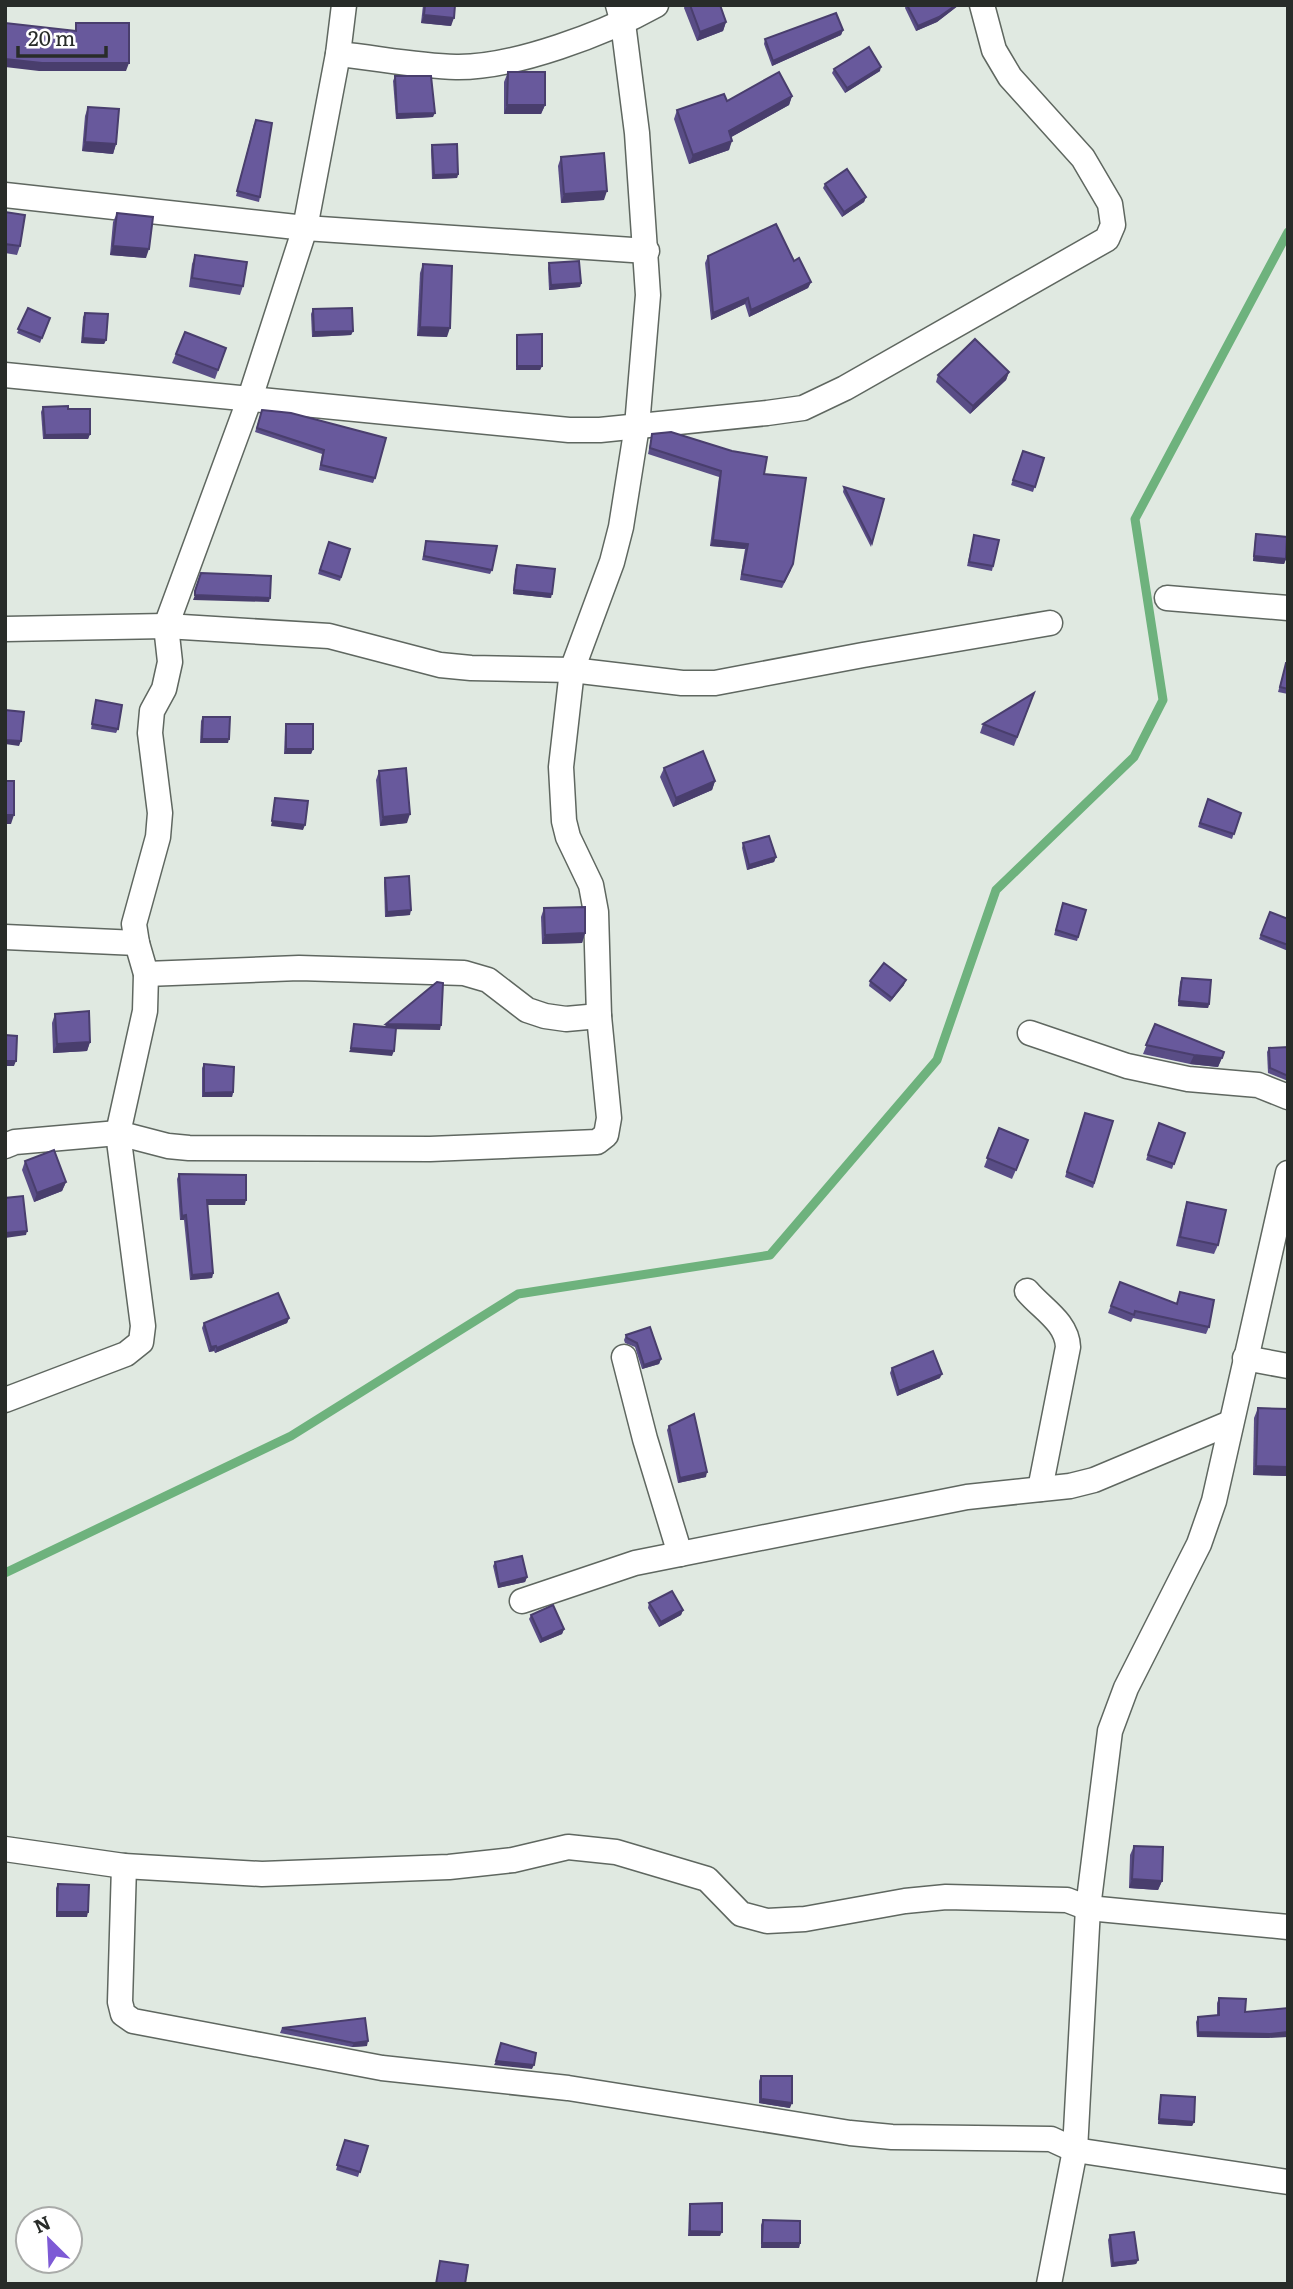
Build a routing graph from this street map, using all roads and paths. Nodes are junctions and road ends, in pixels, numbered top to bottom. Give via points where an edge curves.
1 (344, 5) edge
2 (656, 5) edge
3 (982, 5) edge
4 (620, 14) edge
5 (338, 54) junction
6 (5, 195) edge
7 (305, 228) junction
8 (647, 251) junction
9 (5, 375) edge
10 (250, 398) junction
11 (637, 426) junction
12 (1167, 597) dead end
13 (1288, 608) edge
14 (1049, 623) dead end
15 (166, 626) junction
16 (5, 629) edge
17 (572, 670) junction
18 (5, 937) edge
19 (137, 943) junction
20 (146, 974) junction
21 (599, 1016) junction
22 (1030, 1033) dead end
23 (1288, 1097) edge
24 (118, 1133) junction
25 (5, 1146) edge
26 (1288, 1173) edge
27 (1027, 1291) dead end
28 (624, 1357) dead end
29 (1245, 1358) junction
30 (1288, 1366) edge
31 (5, 1400) edge
32 (1230, 1423) junction
33 (1040, 1489) junction
34 (680, 1554) junction
35 (522, 1601) dead end
36 (5, 1850) edge
37 (124, 1866) junction
38 (1088, 1908) junction
39 (1288, 1927) edge
40 (1075, 2150) junction
41 (1288, 2182) edge
42 (1049, 2284) edge

1 - 5 street
2 - 4 street
3 - 11 street via 994,50 1010,77 1083,158 1110,204 1113,225 1107,239 803,408
4 - 5 street via 560,46 503,61 458,67
4 - 8 street
5 - 7 street
6 - 7 street
7 - 8 street
7 - 10 street
8 - 11 street via 648,295
9 - 10 street
10 - 11 street via 569,430
10 - 15 street
11 - 17 street via 612,562
12 - 13 street
14 - 17 street via 715,683
15 - 16 street
15 - 17 street via 329,636 450,666
15 - 19 street via 170,662 164,689 152,711 150,733 160,813 158,837 134,924
17 - 21 street via 561,767 564,821 591,885 596,912
18 - 19 street
19 - 20 street
20 - 21 street via 299,968 464,973 488,980 527,1010 545,1017
20 - 24 street via 145,1011
21 - 24 street via 609,1118 606,1135 597,1142 430,1149 189,1148
22 - 23 street via 1127,1066 1188,1079 1258,1085
24 - 25 street
24 - 31 street via 143,1326 141,1342 126,1354
26 - 29 street
27 - 33 street via 1068,1336
28 - 34 street
29 - 30 street
29 - 32 street
32 - 33 street via 1094,1480
32 - 38 street via 1214,1501 1199,1544 1126,1688 1110,1731
33 - 34 street via 967,1497
34 - 35 street via 635,1563
36 - 37 street
37 - 38 street via 262,1874 449,1867 513,1860 568,1847 616,1852 707,1879 741,1914 767,1921 946,1897 1067,1900
37 - 40 street via 120,2002 123,2014 133,2021 382,2068 568,2088 850,2133 1051,2139
38 - 39 street
38 - 40 street
40 - 41 street
40 - 42 street

